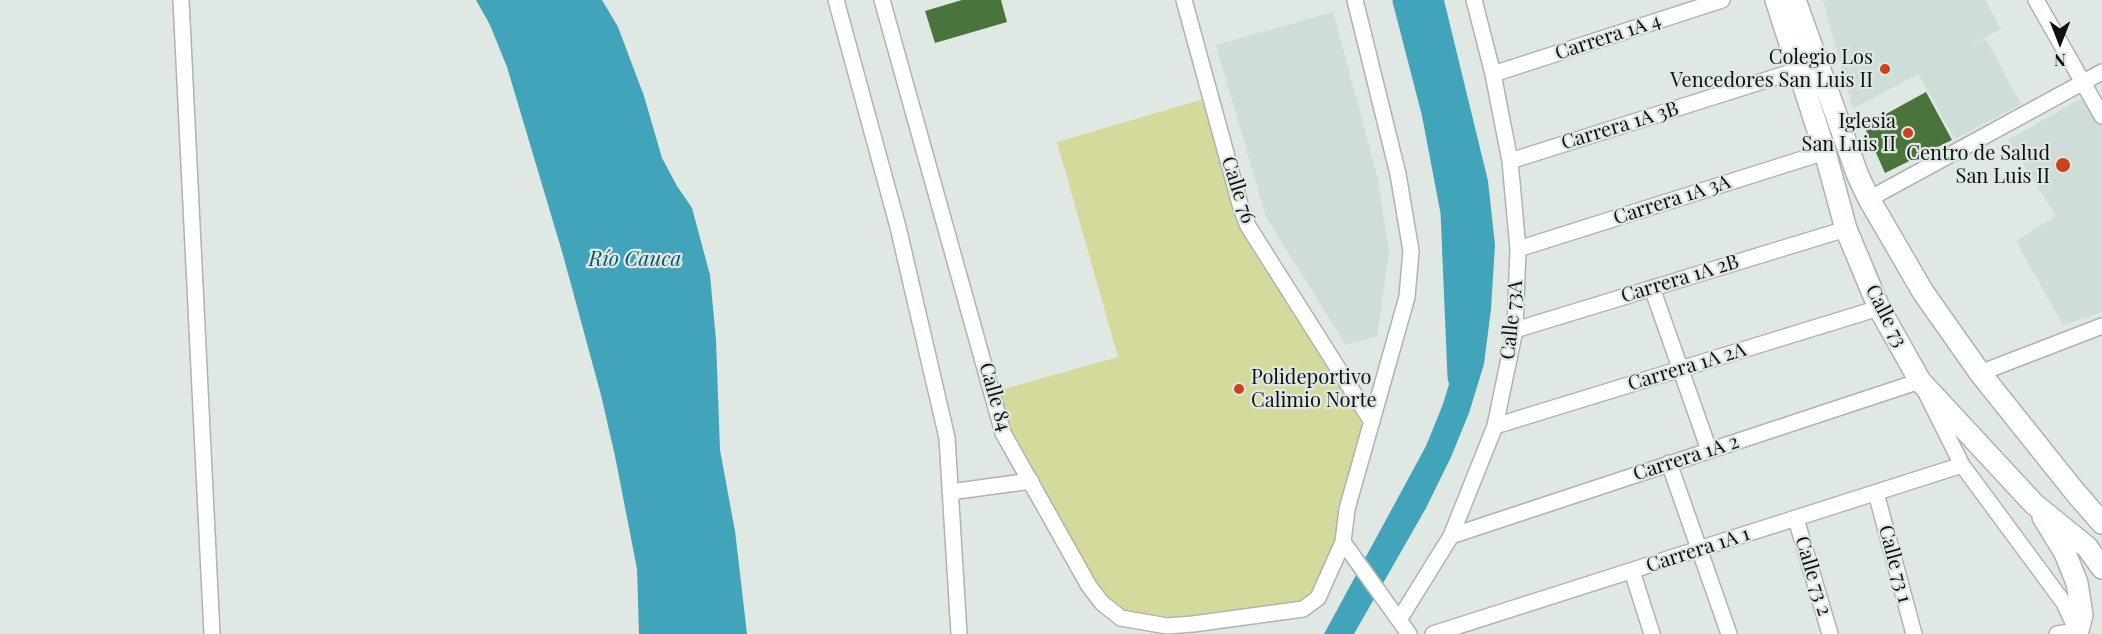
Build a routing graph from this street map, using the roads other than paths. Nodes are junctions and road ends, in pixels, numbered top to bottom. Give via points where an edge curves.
1 (181, 0) edge
2 (836, 0) edge
3 (1184, 0) edge
4 (1355, 0) edge
5 (1474, 0) edge
6 (1722, 0) edge
7 (1776, 0) edge
8 (1795, 0) edge
9 (2036, 0) edge
10 (885, 1) edge
11 (1797, 70) junction
12 (2102, 72) edge
13 (1493, 74) junction
14 (2083, 82) junction
15 (2102, 116) edge
16 (1825, 152) junction
17 (1510, 161) junction
18 (1869, 200) junction
19 (1846, 229) junction
20 (1518, 249) junction
21 (1652, 288) junction
22 (1879, 308) junction
23 (2102, 326) edge
24 (1515, 330) junction
25 (1681, 369) junction
26 (1980, 373) junction
27 (1920, 381) junction
28 (1372, 422) junction
29 (1496, 426) junction
30 (1709, 450) junction
31 (1669, 463) junction
32 (1962, 465) junction
33 (1031, 481) junction
34 (950, 492) junction
35 (1876, 494) junction
36 (2034, 504) junction
37 (1796, 519) junction
38 (2102, 523) edge
39 (1451, 536) junction
40 (1343, 542) junction
41 (1700, 549) junction
42 (2102, 568) edge
43 (1632, 571) junction
44 (1399, 620) junction
45 (2070, 633) edge
46 (212, 634) edge
47 (959, 634) edge
48 (1409, 634) edge
49 (1433, 634) edge
50 (1652, 634) edge
51 (1729, 634) edge
52 (1830, 634) edge
53 (1914, 634) edge

1 - 46 street
2 - 34 street via 898,226 947,438
3 - 28 street, Calle 76 via 1248,226
4 - 28 street via 1398,174 1411,250 1407,297
5 - 13 street, Calle 73A
6 - 13 street, Carrera 1A 4
7 - 11 main road, Calle 73
8 - 18 main road
9 - 14 street
10 - 33 street, Calle 84 via 1003,433
11 - 16 main road, Calle 73
11 - 17 street, Carrera 1A 3B
12 - 14 street
13 - 17 street, Calle 73A
14 - 15 street
14 - 18 street
16 - 19 main road, Calle 73
16 - 20 street, Carrera 1A 3A
17 - 20 street, Calle 73A
18 - 26 main road via 1923,292
19 - 21 street, Carrera 1A 2B
19 - 22 main road, Calle 73
20 - 24 street, Calle 73A
21 - 24 street, Carrera 1A 2B
21 - 25 street
22 - 25 street, Carrera 1A 2A
22 - 27 main road, Calle 73
23 - 26 street
24 - 29 street, Calle 73A
25 - 29 street, Carrera 1A 2A
25 - 30 street
26 - 38 main road
27 - 30 street, Carrera 1A 2
27 - 32 street
27 - 36 main road, Calle 73
28 - 40 street via 1347,509
29 - 39 street, Calle 73A
30 - 31 street, Carrera 1A 2
31 - 39 street, Carrera 1A 2
31 - 41 street
32 - 35 street, Carrera 1A 1
32 - 45 street via 2064,603
33 - 34 street
33 - 40 street, Calle 84 via 1089,586 1121,618 1167,626 1303,609 1318,598
34 - 47 street
35 - 37 street, Carrera 1A 1
35 - 53 street, Calle 73 1
36 - 42 main road, Calle 73 via 2087,547
36 - 45 main road via 2075,575 2082,615
37 - 41 street, Carrera 1A 1
37 - 52 street, Calle 73 2
39 - 44 street, Calle 73A
40 - 44 street
41 - 43 street, Carrera 1A 1
41 - 51 street
43 - 49 street, Carrera 1A 1
43 - 50 street
44 - 48 street

